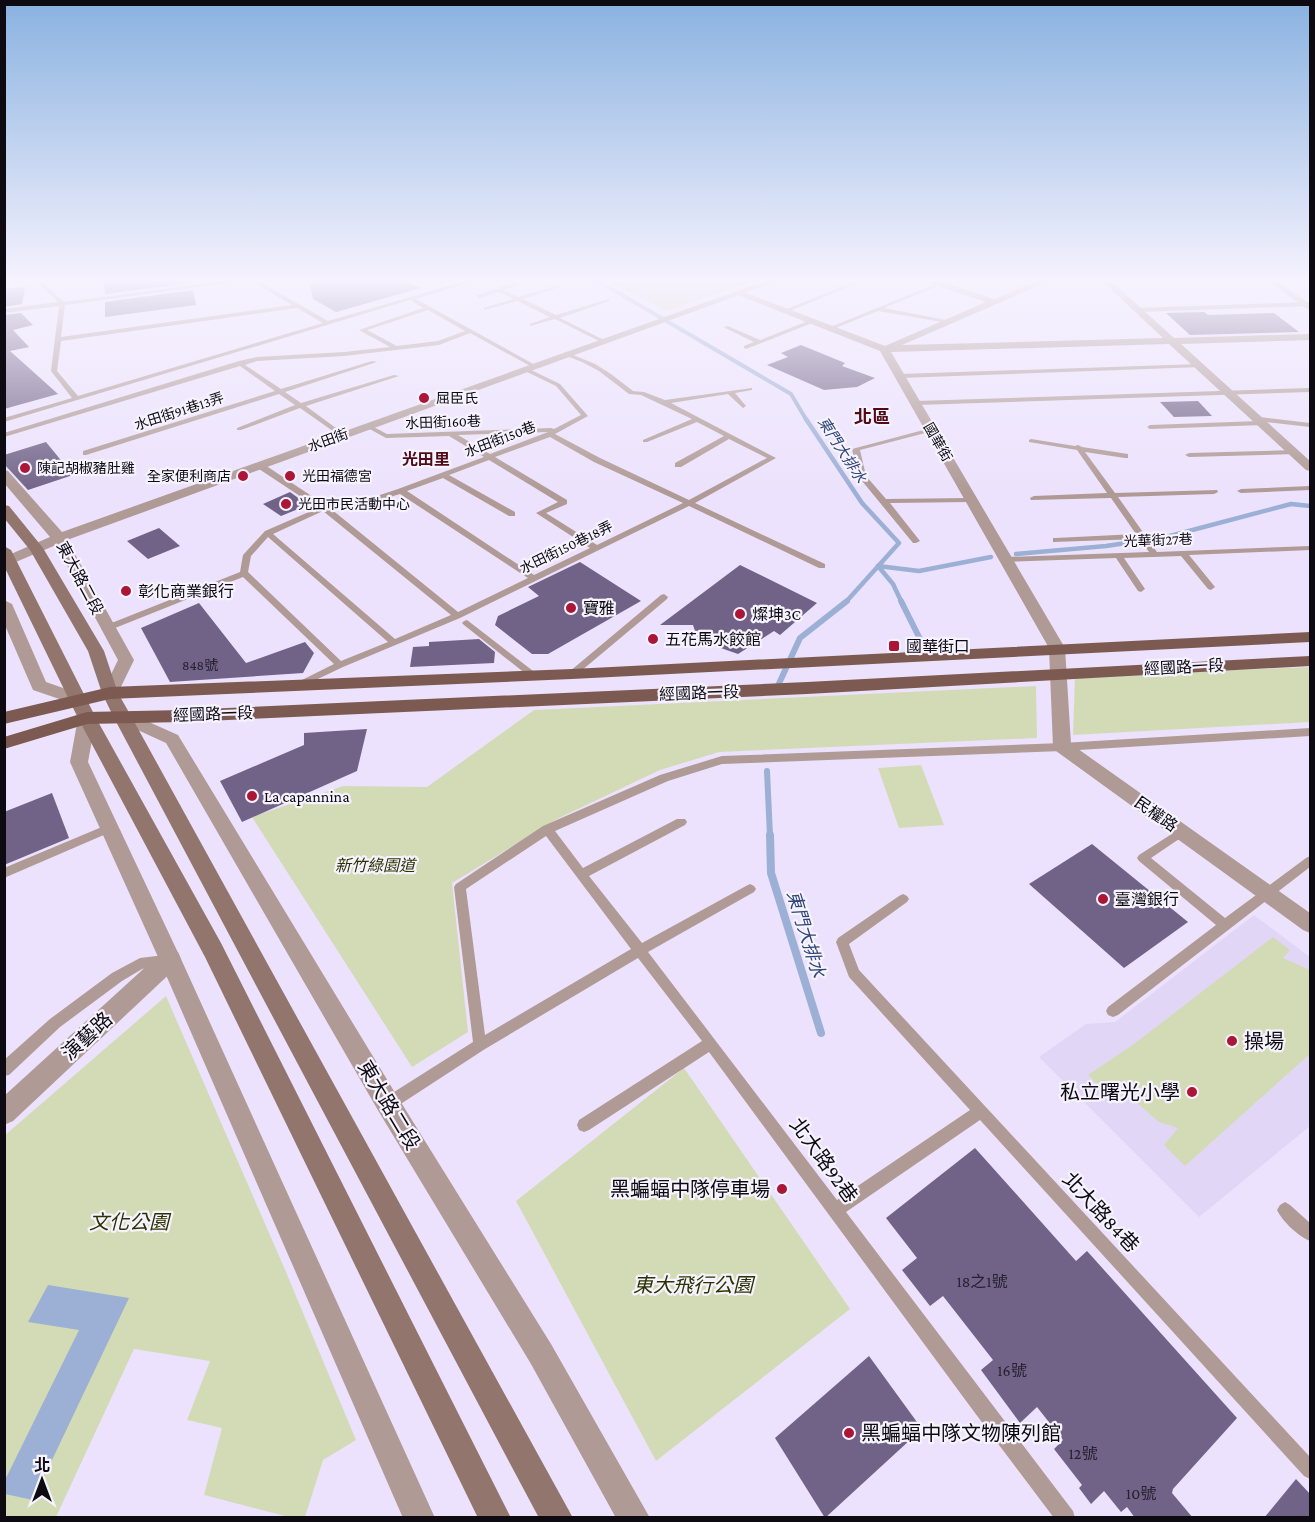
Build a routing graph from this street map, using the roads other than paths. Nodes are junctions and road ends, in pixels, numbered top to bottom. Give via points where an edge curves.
1 (57, 350) edge
2 (237, 350) edge
3 (370, 350) edge
4 (502, 350) edge
5 (577, 350) edge
6 (885, 350) edge
7 (1182, 350) edge
8 (224, 354) junction
9 (566, 354) junction
10 (374, 362) dead end
11 (242, 364) junction
12 (1200, 366) junction
13 (530, 367) junction
14 (396, 376) dead end
15 (900, 376) junction
16 (750, 389) dead end
17 (1311, 390) edge
18 (279, 391) junction
19 (730, 392) junction
20 (1232, 394) junction
21 (76, 398) junction
22 (664, 402) junction
23 (916, 403) junction
24 (300, 406) junction
25 (743, 406) dead end
26 (4, 420) edge
27 (696, 420) junction
28 (1261, 421) junction
29 (1311, 425) edge
30 (368, 426) junction
31 (1150, 427) dead end
32 (239, 429) dead end
33 (558, 430) junction
34 (931, 430) junction
35 (451, 434) junction
36 (550, 434) junction
37 (4, 435) edge
38 (342, 435) junction
39 (729, 436) junction
40 (645, 441) dead end
41 (1031, 441) dead end
42 (1078, 447) junction
43 (1294, 452) junction
44 (86, 453) dead end
45 (1189, 455) dead end
46 (1125, 456) dead end
47 (492, 457) junction
48 (259, 465) junction
49 (678, 465) dead end
50 (1311, 466) edge
51 (4, 474) edge
52 (444, 475) junction
53 (1311, 488) edge
54 (401, 491) junction
55 (1241, 491) dead end
56 (1214, 492) dead end
57 (1112, 495) junction
58 (1034, 498) dead end
59 (971, 500) junction
60 (884, 501) junction
61 (688, 504) junction
62 (324, 508) junction
63 (4, 509) edge
64 (512, 514) dead end
65 (268, 533) junction
66 (1142, 536) junction
67 (59, 538) junction
68 (1056, 540) dead end
69 (916, 541) dead end
70 (36, 548) junction
71 (596, 548) junction
72 (1311, 548) edge
73 (1183, 553) junction
74 (1155, 554) junction
75 (1118, 555) junction
76 (6, 558) edge
77 (1006, 560) junction
78 (822, 566) dead end
79 (244, 573) junction
80 (533, 578) junction
81 (1211, 587) dead end
82 (1141, 589) dead end
83 (664, 597) dead end
84 (4, 604) edge
85 (457, 616) junction
86 (467, 623) dead end
87 (107, 627) junction
88 (1311, 637) edge
89 (393, 643) junction
90 (1057, 648) junction
91 (1311, 661) edge
92 (340, 665) junction
93 (1056, 673) junction
94 (572, 675) junction
95 (534, 676) junction
96 (299, 685) junction
97 (110, 693) junction
98 (82, 708) junction
99 (122, 716) junction
100 (4, 718) edge
101 (1311, 732) edge
102 (4, 743) edge
103 (1062, 747) junction
104 (681, 822) dead end
105 (110, 828) junction
106 (547, 829) junction
107 (1182, 832) junction
108 (1311, 861) edge
109 (4, 873) edge
110 (582, 874) junction
111 (750, 889) dead end
112 (1268, 894) junction
113 (903, 899) dead end
114 (1311, 924) edge
115 (1226, 926) junction
116 (640, 950) junction
117 (170, 960) junction
118 (1113, 1011) dead end
119 (711, 1043) junction
120 (480, 1045) junction
121 (4, 1070) edge
122 (388, 1104) junction
123 (981, 1111) junction
124 (4, 1113) edge
125 (584, 1125) dead end
126 (835, 1210) junction
127 (1285, 1210) dead end
128 (1311, 1233) edge
129 (1311, 1470) edge
130 (419, 1518) edge
131 (495, 1518) edge
132 (557, 1518) edge
133 (634, 1518) edge
134 (1066, 1518) edge

1 - 21 lane via 54,371
2 - 8 lane
3 - 11 lane via 257,359
4 - 13 lane
5 - 9 street, 水田街
6 - 15 street, 國華街
7 - 12 street
8 - 11 lane
8 - 21 lane
9 - 13 street, 水田街
9 - 22 lane via 612,376 631,393
10 - 18 lane, 水田街91巷13弄
11 - 18 lane
11 - 37 lane
12 - 15 lane
12 - 20 street
13 - 30 street, 水田街
13 - 33 lane, 水田街150巷 via 558,385 585,416
14 - 24 lane
15 - 23 street, 國華街
16 - 19 lane
17 - 20 lane
18 - 24 lane
18 - 44 lane, 水田街91巷13弄
19 - 22 lane
19 - 25 lane
20 - 23 lane
20 - 28 street
21 - 26 lane
22 - 27 lane
23 - 34 street, 國華街
24 - 32 lane
24 - 38 lane
27 - 39 lane
27 - 40 lane
28 - 29 lane
28 - 31 lane
28 - 43 street
30 - 35 lane, 水田街160巷 via 386,436
30 - 38 street, 水田街
33 - 35 lane, 水田街160巷
33 - 36 lane, 水田街150巷
34 - 59 street, 國華街
34 - 60 lane via 856,448 862,476
35 - 47 lane
36 - 47 lane, 水田街150巷
36 - 61 lane
38 - 48 street, 水田街
39 - 49 lane
39 - 61 lane, 水田街150巷18弄 via 772,458
41 - 42 lane
42 - 46 lane
42 - 57 lane
43 - 45 lane
43 - 50 street
47 - 52 lane, 水田街150巷
47 - 71 lane via 564,502 540,513
48 - 62 lane
48 - 67 street, 水田街
51 - 67 street, 東大路二段
52 - 54 lane, 水田街150巷
52 - 64 lane
53 - 55 lane
54 - 62 lane, 水田街150巷 via 363,503
54 - 80 lane
56 - 57 lane
57 - 58 lane
57 - 66 lane
59 - 60 lane
59 - 77 street, 國華街
60 - 69 lane
61 - 71 lane, 水田街150巷18弄
61 - 78 lane
62 - 65 lane, 水田街150巷
62 - 85 lane
63 - 70 main road, 東大路二段
65 - 79 lane via 247,555
65 - 89 lane
66 - 68 lane
66 - 74 lane
67 - 70 street, 水田街
67 - 87 street, 東大路二段
70 - 76 street, 水田街
70 - 97 main road, 東大路二段 via 96,651
71 - 80 lane, 水田街150巷18弄
72 - 73 lane, 光華街27巷
73 - 74 lane, 光華街27巷
73 - 81 lane
74 - 75 lane, 光華街27巷
75 - 77 lane, 光華街27巷
75 - 82 lane
76 - 98 main road
77 - 90 street, 國華街
79 - 87 lane
79 - 92 lane
80 - 85 lane, 水田街150巷18弄
83 - 94 lane
84 - 98 street via 39,686
85 - 89 lane, 水田街150巷18弄
86 - 95 lane
87 - 97 street, 東大路二段 via 126,660
88 - 90 main road, 經國路一段
89 - 92 lane, 水田街150巷18弄
90 - 93 street
90 - 94 main road, 經國路一段
91 - 93 main road, 經國路一段
92 - 96 lane, 水田街150巷18弄
93 - 99 main road, 經國路一段 via 742,691
93 - 103 street
94 - 95 main road, 經國路一段
95 - 96 main road, 經國路一段
96 - 97 main road, 經國路一段
97 - 98 main road, 經國路一段
97 - 99 main road, 東大路二段
98 - 99 main road, 經國路一段
98 - 100 main road
98 - 102 main road
98 - 105 street via 79,762
98 - 131 main road via 213,950
99 - 122 street, 東大路二段 via 172,739
99 - 132 main road, 東大路二段
101 - 103 lane
103 - 106 lane via 722,760 664,778
103 - 107 street, 民權路
104 - 110 lane
105 - 109 lane
105 - 117 street
106 - 110 lane, 北大路92巷
106 - 120 lane via 460,887
107 - 112 street, 民權路
107 - 115 lane via 1143,858
108 - 112 lane
110 - 116 lane, 北大路92巷
111 - 116 lane
112 - 114 street, 民權路
112 - 115 lane
113 - 123 lane, 北大路84巷 via 842,942 854,973
115 - 118 lane
116 - 119 lane, 北大路92巷
116 - 120 lane
117 - 121 lane via 140,964 117,977 55,1023
117 - 124 street, 演藝路
117 - 130 street
119 - 125 lane
119 - 126 lane, 北大路92巷
120 - 122 lane
122 - 133 street, 東大路二段 via 541,1354
123 - 126 lane
123 - 129 lane, 北大路84巷
126 - 134 lane, 北大路92巷
127 - 128 lane

